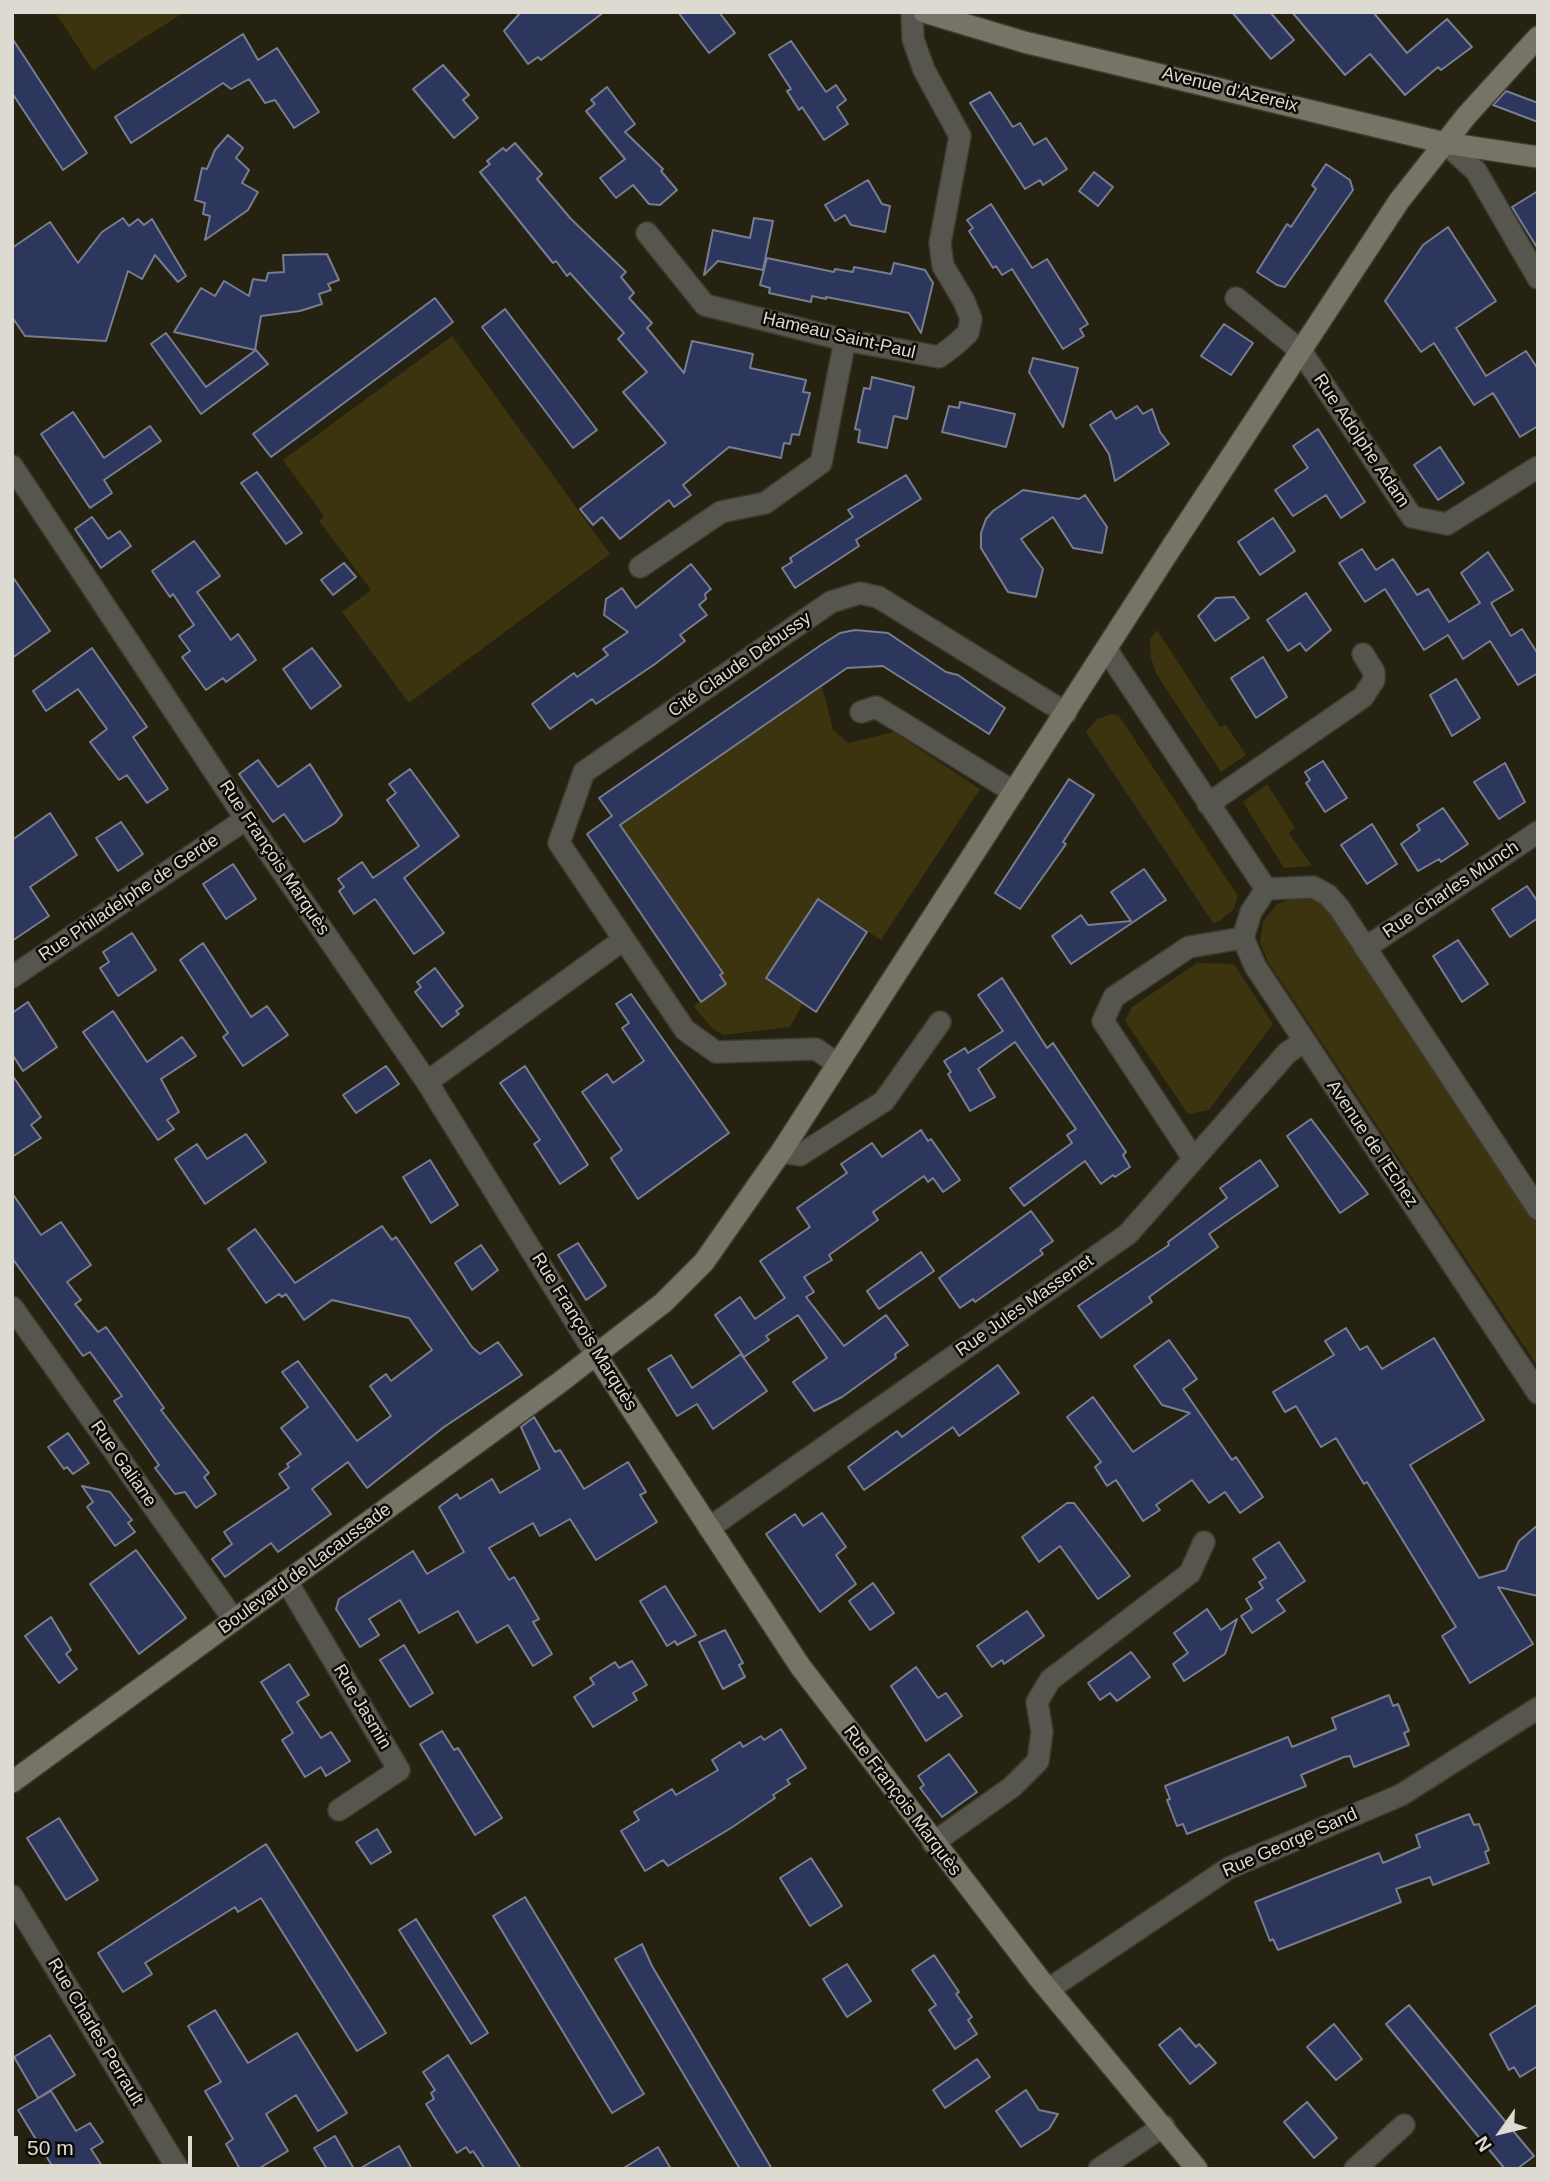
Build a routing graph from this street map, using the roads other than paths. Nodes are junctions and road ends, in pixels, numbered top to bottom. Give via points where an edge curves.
1 (912, 12) edge
2 (924, 12) edge
3 (1538, 37) edge
4 (1445, 143) junction
5 (1538, 157) edge
6 (647, 233) dead end
7 (1538, 278) edge
8 (1236, 298) dead end
9 (845, 340) junction
10 (1301, 351) junction
11 (12, 466) edge
12 (1538, 467) edge
13 (640, 567) dead end
14 (1106, 649) junction
15 (1363, 654) dead end
16 (861, 712) dead end
17 (1066, 713) junction
18 (1014, 792) junction
19 (1208, 804) junction
20 (246, 819) junction
21 (1538, 832) edge
22 (1266, 888) junction
23 (1243, 938) junction
24 (623, 940) junction
25 (1364, 948) junction
26 (12, 977) edge
27 (940, 1022) dead end
28 (1303, 1042) junction
29 (836, 1063) junction
30 (427, 1082) junction
31 (781, 1152) junction
32 (1194, 1158) junction
33 (1538, 1209) edge
34 (12, 1307) edge
35 (596, 1354) junction
36 (1538, 1393) edge
37 (709, 1528) junction
38 (1204, 1542) dead end
39 (287, 1582) junction
40 (234, 1620) junction
41 (1538, 1709) edge
42 (12, 1782) edge
43 (339, 1810) dead end
44 (933, 1843) junction
45 (12, 1896) edge
46 (1049, 1989) junction
47 (1404, 2125) dead end
48 (1164, 2126) junction
49 (178, 2169) edge
50 (1099, 2169) edge
51 (1197, 2169) edge
52 (1355, 2169) edge

1 - 9 street, Hameau Saint-Paul via 913,38 924,70 960,136 940,255 971,319 968,333 939,357
2 - 4 main road, Avenue d'Azereix via 1024,42
3 - 4 main road, Boulevard de Lacaussade
4 - 5 main road, Avenue d'Azereix
4 - 7 street via 1476,171
4 - 10 main road, Boulevard de Lacaussade via 1399,201
6 - 9 street, Hameau Saint-Paul via 705,304
8 - 10 street, Rue Adolphe Adam
9 - 13 street via 821,463 765,503 721,512
10 - 12 street, Rue Adolphe Adam via 1412,517 1447,524
10 - 14 main road, Boulevard de Lacaussade
11 - 20 street, Rue François Marquès
14 - 17 main road, Boulevard de Lacaussade
14 - 19 street
15 - 19 street via 1374,680 1363,697
16 - 18 street via 876,707
17 - 18 main road, Boulevard de Lacaussade
17 - 24 street, Cité Claude Debussy via 878,597 860,593 831,602 584,772 559,843
18 - 29 main road, Boulevard de Lacaussade
19 - 22 street
20 - 26 street, Rue Philadelphe de Gerde
20 - 30 street, Rue François Marquès
21 - 25 street, Rue Charles Munch
22 - 23 street via 1251,912
22 - 25 street via 1313,887 1328,895
23 - 28 street, Avenue de l'Echez
23 - 32 street via 1189,947 1114,997 1104,1021
24 - 29 street, Cité Claude Debussy via 685,1030 716,1052 816,1049
24 - 30 street
25 - 33 street
27 - 31 street via 884,1101 800,1155
28 - 32 street, Rue Jules Massenet via 1287,1053
28 - 36 street, Avenue de l'Echez
29 - 31 main road, Boulevard de Lacaussade
30 - 35 street, Rue François Marquès
31 - 35 main road, Boulevard de Lacaussade via 692,1276
32 - 37 street, Rue Jules Massenet via 1128,1234
34 - 40 street, Rue Galiane
35 - 37 main road, Rue François Marquès
35 - 39 main road, Boulevard de Lacaussade
37 - 44 main road, Rue François Marquès via 800,1666
38 - 44 street via 1190,1573 1050,1680 1037,1702 1042,1732 1038,1761 1012,1787
39 - 40 main road, Boulevard de Lacaussade
39 - 43 street, Rue Jasmin via 399,1770
40 - 42 main road, Boulevard de Lacaussade
41 - 46 street, Rue George Sand via 1401,1794 1228,1868
44 - 46 main road, Rue François Marquès
45 - 49 street, Rue Charles Perrault
46 - 48 main road, Rue François Marquès
47 - 52 street
48 - 50 street
48 - 51 main road, Rue François Marquès

